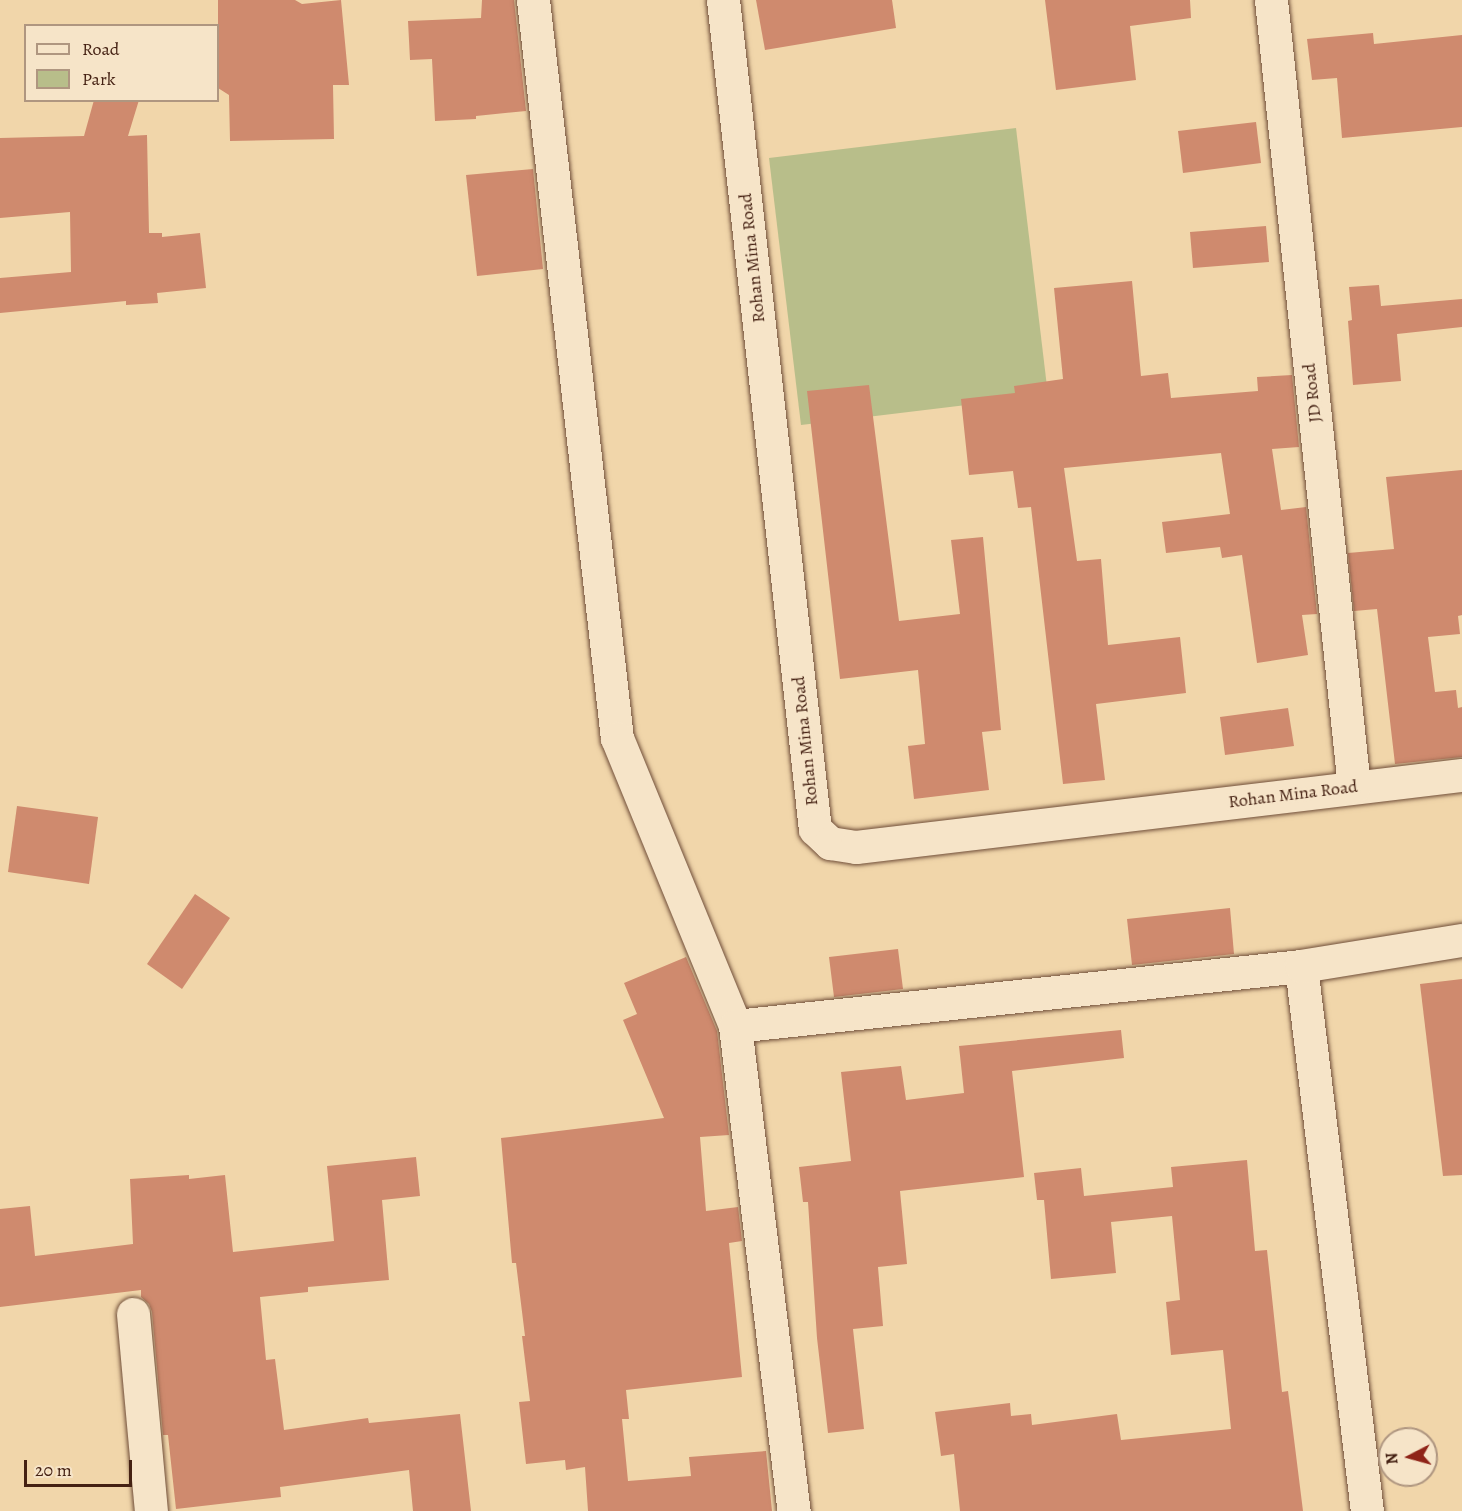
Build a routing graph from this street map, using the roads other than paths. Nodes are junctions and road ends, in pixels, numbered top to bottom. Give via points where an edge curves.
1 (533, 0) edge
2 (723, 0) edge
3 (1271, 0) edge
4 (1462, 775) edge
5 (1354, 787) junction
6 (1462, 940) edge
7 (1301, 966) junction
8 (735, 1026) junction
9 (133, 1314) dead end
10 (151, 1511) edge
11 (794, 1511) edge
12 (1367, 1511) edge

1 - 8 street via 617,738
2 - 5 street, Rohan Mina Road via 815,829 830,843 856,847
3 - 5 street, JD Road
4 - 5 street, Rohan Mina Road
6 - 7 street
7 - 8 street
7 - 12 street
8 - 11 street
9 - 10 street

